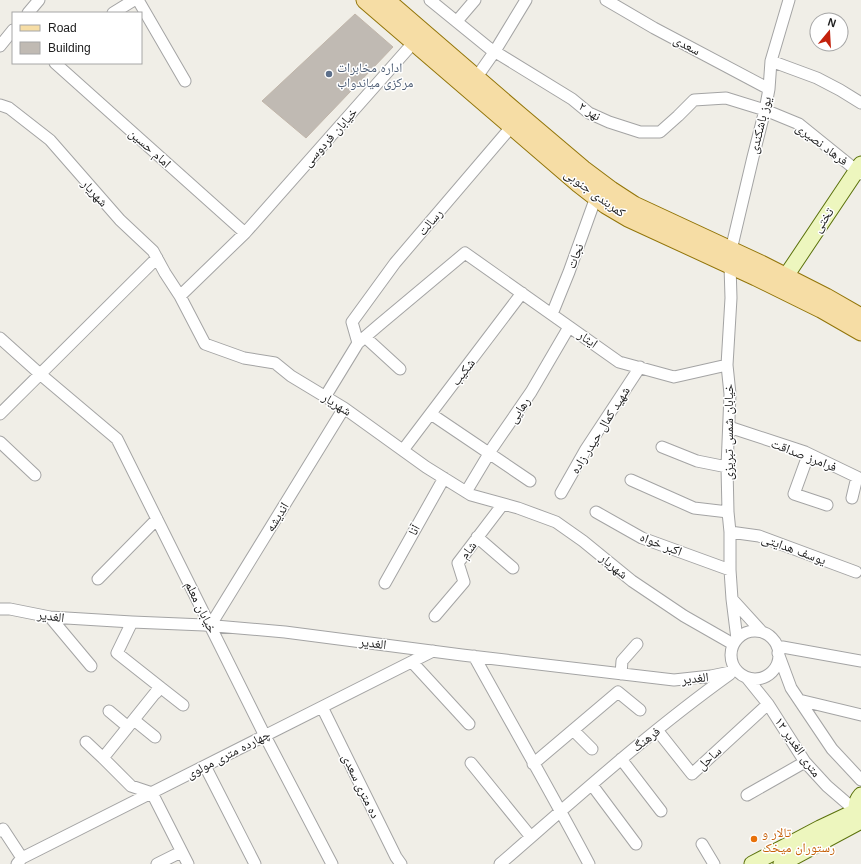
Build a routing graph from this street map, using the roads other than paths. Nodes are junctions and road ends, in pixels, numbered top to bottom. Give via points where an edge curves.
1 (39, 0) edge
2 (134, 0) edge
3 (138, 0) edge
4 (365, 0) edge
5 (386, 0) edge
6 (430, 0) edge
7 (475, 0) edge
8 (526, 0) edge
9 (606, 0) edge
10 (789, 0) edge
11 (29, 12) edge
12 (115, 12) edge
13 (456, 21) junction
14 (12, 31) edge
15 (414, 42) junction
16 (0, 46) edge
17 (495, 51) junction
18 (771, 61) junction
19 (56, 64) edge
20 (476, 78) junction
21 (185, 81) dead end
22 (769, 89) junction
23 (861, 103) edge
24 (0, 105) edge
25 (765, 110) junction
26 (512, 126) junction
27 (860, 170) edge
28 (596, 197) junction
29 (244, 233) junction
30 (731, 257) junction
31 (157, 258) junction
32 (786, 276) junction
33 (522, 293) junction
34 (180, 296) junction
35 (552, 314) junction
36 (861, 317) edge
37 (569, 327) junction
38 (861, 332) edge
39 (361, 340) junction
40 (2, 344) edge
41 (727, 365) junction
42 (640, 367) junction
43 (400, 369) dead end
44 (40, 374) junction
45 (325, 397) junction
46 (344, 408) junction
47 (0, 414) edge
48 (431, 414) junction
49 (729, 427) junction
50 (0, 442) edge
51 (662, 447) dead end
52 (403, 450) junction
53 (805, 452) junction
54 (490, 453) junction
55 (728, 467) junction
56 (35, 475) dead end
57 (444, 478) junction
58 (631, 480) dead end
59 (530, 481) dead end
60 (466, 492) junction
61 (560, 493) dead end
62 (852, 498) dead end
63 (503, 504) junction
64 (827, 505) dead end
65 (596, 512) dead end
66 (728, 512) junction
67 (157, 519) junction
68 (730, 532) junction
69 (477, 538) junction
70 (513, 568) dead end
71 (730, 570) junction
72 (856, 572) dead end
73 (98, 580) dead end
74 (385, 583) dead end
75 (732, 599) junction
76 (5, 609) edge
77 (436, 616) dead end
78 (50, 617) junction
79 (132, 622) junction
80 (210, 626) junction
81 (762, 632) junction
82 (735, 642) junction
83 (638, 644) dead end
84 (778, 650) junction
85 (433, 651) junction
86 (474, 656) junction
87 (861, 661) edge
88 (412, 662) junction
89 (91, 666) dead end
90 (735, 670) junction
91 (621, 674) junction
92 (747, 678) junction
93 (160, 687) junction
94 (799, 700) junction
95 (768, 704) junction
96 (183, 705) dead end
97 (322, 707) junction
98 (640, 710) dead end
99 (109, 711) dead end
100 (861, 715) edge
101 (131, 723) junction
102 (469, 724) dead end
103 (573, 730) junction
104 (657, 730) junction
105 (265, 736) junction
106 (155, 737) dead end
107 (86, 742) dead end
108 (592, 749) dead end
109 (103, 758) junction
110 (620, 759) junction
111 (805, 762) junction
112 (471, 763) dead end
113 (533, 764) junction
114 (205, 766) junction
115 (861, 780) edge
116 (592, 785) junction
117 (152, 793) junction
118 (747, 795) dead end
119 (861, 795) edge
120 (561, 811) junction
121 (661, 811) dead end
122 (859, 817) edge
123 (0, 831) edge
124 (531, 837) junction
125 (636, 844) dead end
126 (702, 844) dead end
127 (181, 852) junction
128 (19, 861) edge
129 (157, 864) edge
130 (188, 864) edge
131 (255, 864) edge
132 (332, 864) edge
133 (401, 864) edge
134 (500, 864) edge
135 (588, 864) edge
136 (714, 864) edge
137 (752, 864) edge
138 (781, 864) edge

1 - 11 street
2 - 12 street
3 - 21 street
4 - 15 main road, کمربندی جنوبی
5 - 20 main road, کمربندی جنوبی
6 - 13 street, نهر ۲
7 - 13 street
8 - 17 street
9 - 22 street, سعدی
10 - 18 street, یوز باشکندی
13 - 17 street, نهر ۲
14 - 16 street
15 - 26 main road, کمربندی جنوبی
15 - 29 street, خیابان فردوسی
17 - 20 street
17 - 25 street, نهر ۲ via 572,99 589,113 640,132 660,132 694,100 726,98
18 - 22 street, یوز باشکندی
18 - 23 street via 817,78
19 - 29 street, امام حسین
20 - 30 main road, کمربندی جنوبی via 611,190
22 - 25 street, یوز باشکندی
24 - 31 street, شهریار via 9,108 50,140
25 - 27 street, فرهاد نصیری via 799,124
25 - 30 street, یوز باشکندی via 752,157
26 - 28 main road, کمربندی جنوبی
26 - 39 street, رسالت via 395,263 352,322
27 - 32 main road, تختی
28 - 30 main road, کمربندی جنوبی via 628,218
28 - 35 street, نجات
29 - 34 street, خیابان فردوسی
30 - 32 main road, کمربندی جنوبی
30 - 38 main road, کمربندی جنوبی
30 - 41 street, خیابان شمس تبریزی
31 - 34 street, شهریار
31 - 44 street
32 - 36 main road, کمربندی جنوبی
33 - 35 street, ایثار
33 - 39 street, ایثار via 465,253
33 - 48 street, شکیب
34 - 45 street, شهریار via 205,344 244,358 275,363
35 - 37 street, ایثار
37 - 42 street, ایثار via 619,362
37 - 54 street, رهایی via 531,392
39 - 43 street
39 - 45 street
40 - 44 street, خیابان معلم
41 - 42 street, ایثار via 674,377
41 - 49 street, خیابان شمس تبریزی via 730,394
42 - 61 street, شهید کمال حیدر زاده
44 - 47 street
44 - 67 street, خیابان معلم via 117,439
45 - 46 street, شهریار
46 - 52 street, شهریار
46 - 80 street, اندیشه
48 - 52 street, شکیب
48 - 54 street
49 - 53 street, فرامرز صداقت
49 - 55 street, خیابان شمس تبریزی
50 - 56 street
51 - 55 street via 697,461
52 - 57 street, شهریار
53 - 62 street, فرامرز صداقت via 857,477
53 - 64 street via 806,461 794,494
54 - 59 street
54 - 60 street, رهایی
55 - 66 street, خیابان شمس تبریزی
57 - 60 street, شهریار
57 - 74 street, آنا
58 - 66 street via 694,508
60 - 63 street, شهریار
63 - 69 street, شام
63 - 82 street, شهریار via 556,522 632,581 684,616
65 - 71 street, اکبر خواه via 642,538
66 - 68 street, خیابان شمس تبریزی
67 - 73 street
67 - 80 street, خیابان معلم
68 - 71 street, خیابان شمس تبریزی
68 - 72 street, یوسف هدایتی via 759,536
69 - 70 street
69 - 77 street, شام via 458,563 464,582
71 - 75 street, خیابان شمس تبریزی
75 - 81 street
75 - 82 street, خیابان شمس تبریزی
76 - 78 street, الغدیر
78 - 79 street, الغدیر
78 - 89 street
79 - 80 street, الغدیر
79 - 93 street via 117,653
80 - 85 street, الغدیر via 285,632
80 - 105 street, خیابان معلم
81 - 82 street via 748,631
81 - 84 street via 769,635
82 - 90 street via 730,651
83 - 91 street via 622,661
84 - 87 street
84 - 92 street via 779,659 767,676 754,680
84 - 94 street, ۱۲ متری الغدیر via 791,688
85 - 86 street, الغدیر
85 - 88 street, چهارده متری مولوی
86 - 91 street, الغدیر
86 - 113 street
88 - 97 street, چهارده متری مولوی
88 - 102 street
90 - 91 street, الغدیر via 711,676 674,680
90 - 92 street
90 - 104 street, فرهنگ
92 - 95 street, ۱۲ متری الغدیر
93 - 96 street
93 - 101 street
93 - 109 street
94 - 100 street
94 - 115 street, ۱۲ متری الغدیر via 832,749
95 - 104 street, ساحل via 692,774
95 - 111 street, ۱۲ متری الغدیر
97 - 105 street, چهارده متری مولوی
97 - 133 street, ده متری سعدی
98 - 103 street via 618,692
99 - 101 street
101 - 106 street
101 - 109 street
103 - 108 street
103 - 113 street
104 - 110 street, فرهنگ
105 - 114 street, چهارده متری مولوی
105 - 132 street, خیابان معلم
107 - 109 street
109 - 117 street via 131,786
110 - 116 street, فرهنگ
110 - 121 street
111 - 118 street
111 - 122 street, ۱۲ متری الغدیر
112 - 124 street
113 - 120 street
114 - 117 street, چهارده متری مولوی
114 - 131 street
116 - 120 street, فرهنگ
116 - 125 street
117 - 127 street
117 - 128 street, چهارده متری مولوی
119 - 122 main road via 856,805
120 - 124 street, فرهنگ
120 - 135 street
122 - 137 main road via 820,828
122 - 138 main road
123 - 128 street via 3,829
124 - 134 street, فرهنگ
126 - 136 street
127 - 129 street
127 - 130 street

